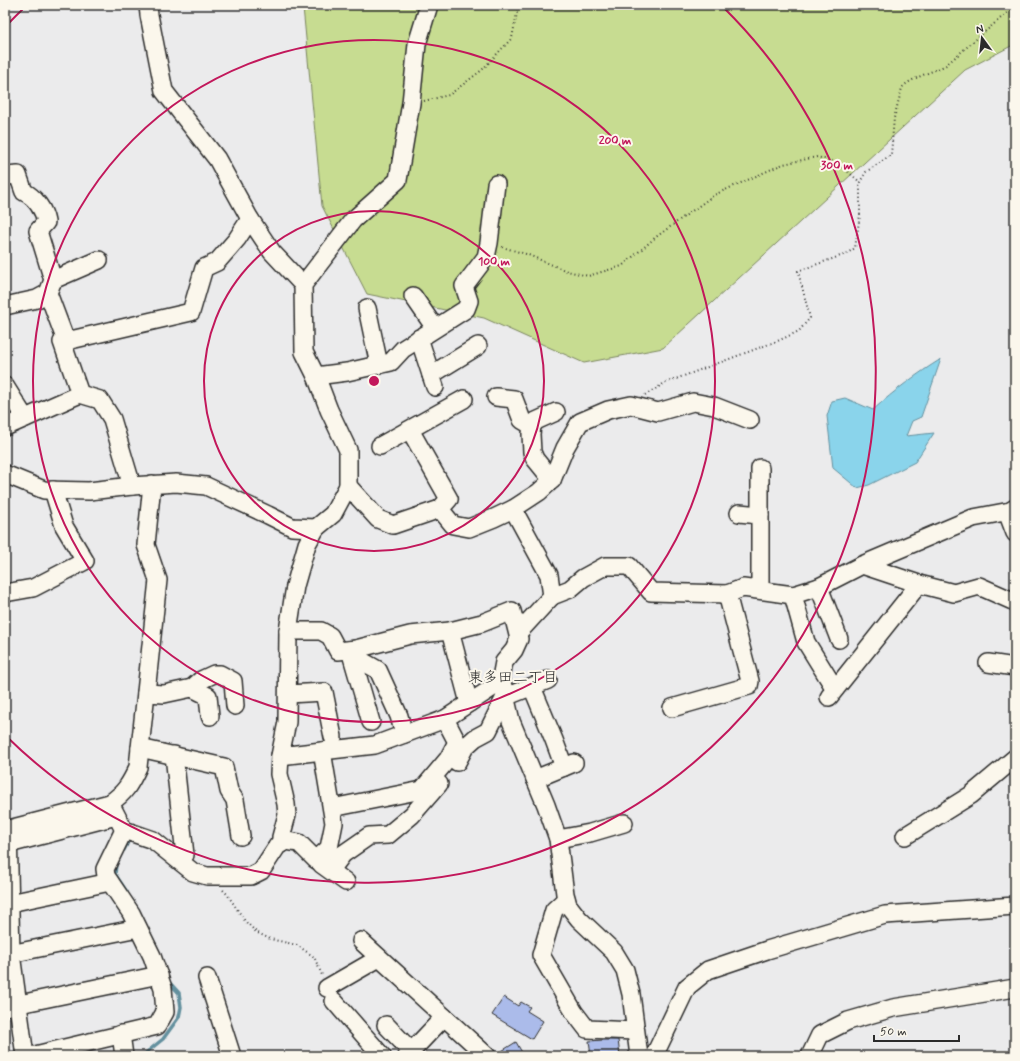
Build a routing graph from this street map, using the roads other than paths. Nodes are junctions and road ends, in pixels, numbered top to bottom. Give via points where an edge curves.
1 (148, 5) edge
2 (429, 5) edge
3 (5, 176) edge
4 (496, 184) dead end
5 (250, 219) junction
6 (99, 260) dead end
7 (303, 285) junction
8 (50, 287) junction
9 (413, 296) dead end
10 (5, 306) edge
11 (367, 308) dead end
12 (435, 328) junction
13 (419, 338) junction
14 (66, 340) junction
15 (478, 346) dead end
16 (379, 365) junction
17 (316, 376) junction
18 (5, 386) edge
19 (80, 394) junction
20 (496, 397) dead end
21 (464, 399) dead end
22 (556, 412) dead end
23 (25, 418) junction
24 (750, 420) dead end
25 (532, 426) junction
26 (5, 427) edge
27 (410, 430) junction
28 (380, 446) dead end
29 (760, 468) dead end
30 (5, 474) edge
31 (552, 480) junction
32 (152, 484) junction
33 (132, 486) junction
34 (348, 486) junction
35 (52, 490) junction
36 (440, 509) junction
37 (513, 509) junction
38 (1011, 510) edge
39 (739, 513) dead end
40 (760, 515) junction
41 (316, 528) junction
42 (1015, 533) edge
43 (862, 565) junction
44 (919, 584) junction
45 (819, 587) junction
46 (760, 590) junction
47 (5, 593) edge
48 (727, 594) junction
49 (793, 595) junction
50 (552, 596) junction
51 (1015, 602) edge
52 (450, 630) junction
53 (288, 631) junction
54 (518, 633) junction
55 (839, 639) dead end
56 (353, 649) junction
57 (988, 663) dead end
58 (1015, 666) edge
59 (548, 680) dead end
60 (532, 687) junction
61 (192, 688) junction
62 (503, 690) junction
63 (146, 693) junction
64 (288, 694) junction
65 (469, 703) junction
66 (235, 706) dead end
67 (672, 708) dead end
68 (210, 716) dead end
69 (445, 718) junction
70 (371, 722) dead end
71 (404, 734) junction
72 (333, 738) dead end
73 (140, 748) junction
74 (322, 751) junction
75 (174, 755) junction
76 (280, 756) junction
77 (1015, 758) edge
78 (535, 779) junction
79 (332, 808) junction
80 (117, 816) junction
81 (624, 823) dead end
82 (241, 836) dead end
83 (904, 836) dead end
84 (7, 837) edge
85 (558, 839) junction
86 (281, 844) junction
87 (185, 855) dead end
88 (316, 860) junction
89 (331, 870) junction
90 (110, 882) junction
91 (346, 882) dead end
92 (566, 899) junction
93 (7, 903) edge
94 (1015, 906) edge
95 (138, 928) junction
96 (361, 942) dead end
97 (8, 955) edge
98 (379, 958) junction
99 (158, 975) junction
100 (207, 978) dead end
101 (1015, 988) edge
102 (11, 1006) edge
103 (444, 1017) junction
104 (386, 1025) dead end
105 (635, 1031) junction
106 (121, 1034) junction
107 (409, 1054) edge
108 (25, 1056) edge
109 (31, 1056) edge
110 (124, 1056) edge
111 (230, 1056) edge
112 (382, 1056) edge
113 (487, 1056) edge
114 (639, 1056) edge
115 (654, 1056) edge
116 (810, 1056) edge

1 - 5 street via 164,90 217,160
2 - 7 street via 417,44 411,103 398,180 353,220
3 - 8 street via 18,176 24,192 32,196 45,215 46,222 38,231
4 - 12 street via 486,257 464,286 469,301 466,309
5 - 7 street via 272,252
5 - 14 street via 217,262 204,268 191,312
6 - 8 street
7 - 17 street via 304,352
8 - 10 street via 37,299
8 - 14 street
9 - 12 street
11 - 16 street
12 - 13 street
13 - 15 street via 433,381
13 - 16 street via 403,349 391,362
14 - 19 street via 62,342
16 - 17 street
17 - 34 street via 348,450
18 - 23 street
19 - 23 street
19 - 33 street via 100,400 112,419
20 - 25 street via 514,399 522,420
21 - 27 street
22 - 25 street
23 - 26 street
24 - 31 street via 714,406 694,402 658,412 631,405 608,410 580,422 564,448
25 - 31 street via 532,452
27 - 28 street
27 - 36 street via 449,498
29 - 40 street
30 - 35 street via 44,490
31 - 37 street
32 - 33 street
32 - 41 street via 206,486 292,527
32 - 63 street via 146,544 158,580
33 - 35 street via 89,491
34 - 36 street via 378,519 393,525
34 - 41 street via 333,514
35 - 47 street via 64,526 85,562 33,588
36 - 37 street via 453,525 469,528
37 - 50 street via 549,575
38 - 42 street
38 - 43 street via 973,518
39 - 40 street
40 - 46 street
41 - 53 street via 307,544 295,586
43 - 44 street
43 - 45 street
44 - 49 street via 832,693 806,642
44 - 51 street via 954,594 979,586
45 - 49 street
45 - 55 street
46 - 48 street via 743,588
46 - 49 street
48 - 50 street via 651,592 629,566 605,566 583,578 570,589
48 - 67 street via 750,680 749,686
50 - 54 street
52 - 54 street via 482,623 512,611
52 - 56 street via 410,635
52 - 65 street
53 - 56 street via 321,631 330,636 338,651
53 - 64 street
54 - 62 street via 519,639 514,650 504,662 501,678
56 - 70 street
56 - 71 street via 362,661 378,670 399,716
57 - 58 street
59 - 60 street
60 - 62 street
60 - 78 street via 554,740 569,765
61 - 63 street via 164,694
61 - 66 street via 201,680 220,674 233,682
61 - 68 street via 208,696
62 - 65 street
62 - 78 street via 511,721
62 - 89 street via 488,730 465,747 454,768 412,815 388,834 369,836 343,854
63 - 73 street
64 - 72 street via 324,692
64 - 76 street via 287,722
65 - 69 street
69 - 71 street
69 - 79 street via 457,742 448,758 422,790
71 - 74 street via 374,745
73 - 75 street
73 - 80 street via 138,768 130,785 120,796
74 - 76 street
74 - 79 street
75 - 82 street via 224,767 229,791 235,800
75 - 87 street
76 - 86 street via 279,774 287,815
77 - 83 street via 971,794
78 - 85 street
79 - 88 street via 334,823 329,848
80 - 84 street
80 - 86 street via 153,840 193,872 207,876 251,876 262,871
80 - 90 street via 105,869
81 - 85 street
84 - 93 street
85 - 92 street
86 - 88 street via 286,841 299,843
88 - 89 street
89 - 91 street
90 - 93 street
90 - 95 street
92 - 105 street via 580,920 614,952 625,970 631,994
92 - 105 street via 554,910 542,955 574,1012 587,1029
93 - 97 street
94 - 115 street via 885,915 708,970 687,987
95 - 97 street
95 - 99 street
96 - 98 street
97 - 102 street
98 - 103 street
98 - 112 street via 331,994
99 - 102 street
99 - 106 street via 163,988 165,1012 157,1026
100 - 111 street
101 - 116 street via 893,1008 848,1021 820,1035
102 - 108 street
103 - 107 street
103 - 113 street
104 - 107 street
105 - 114 street
106 - 109 street
106 - 110 street

